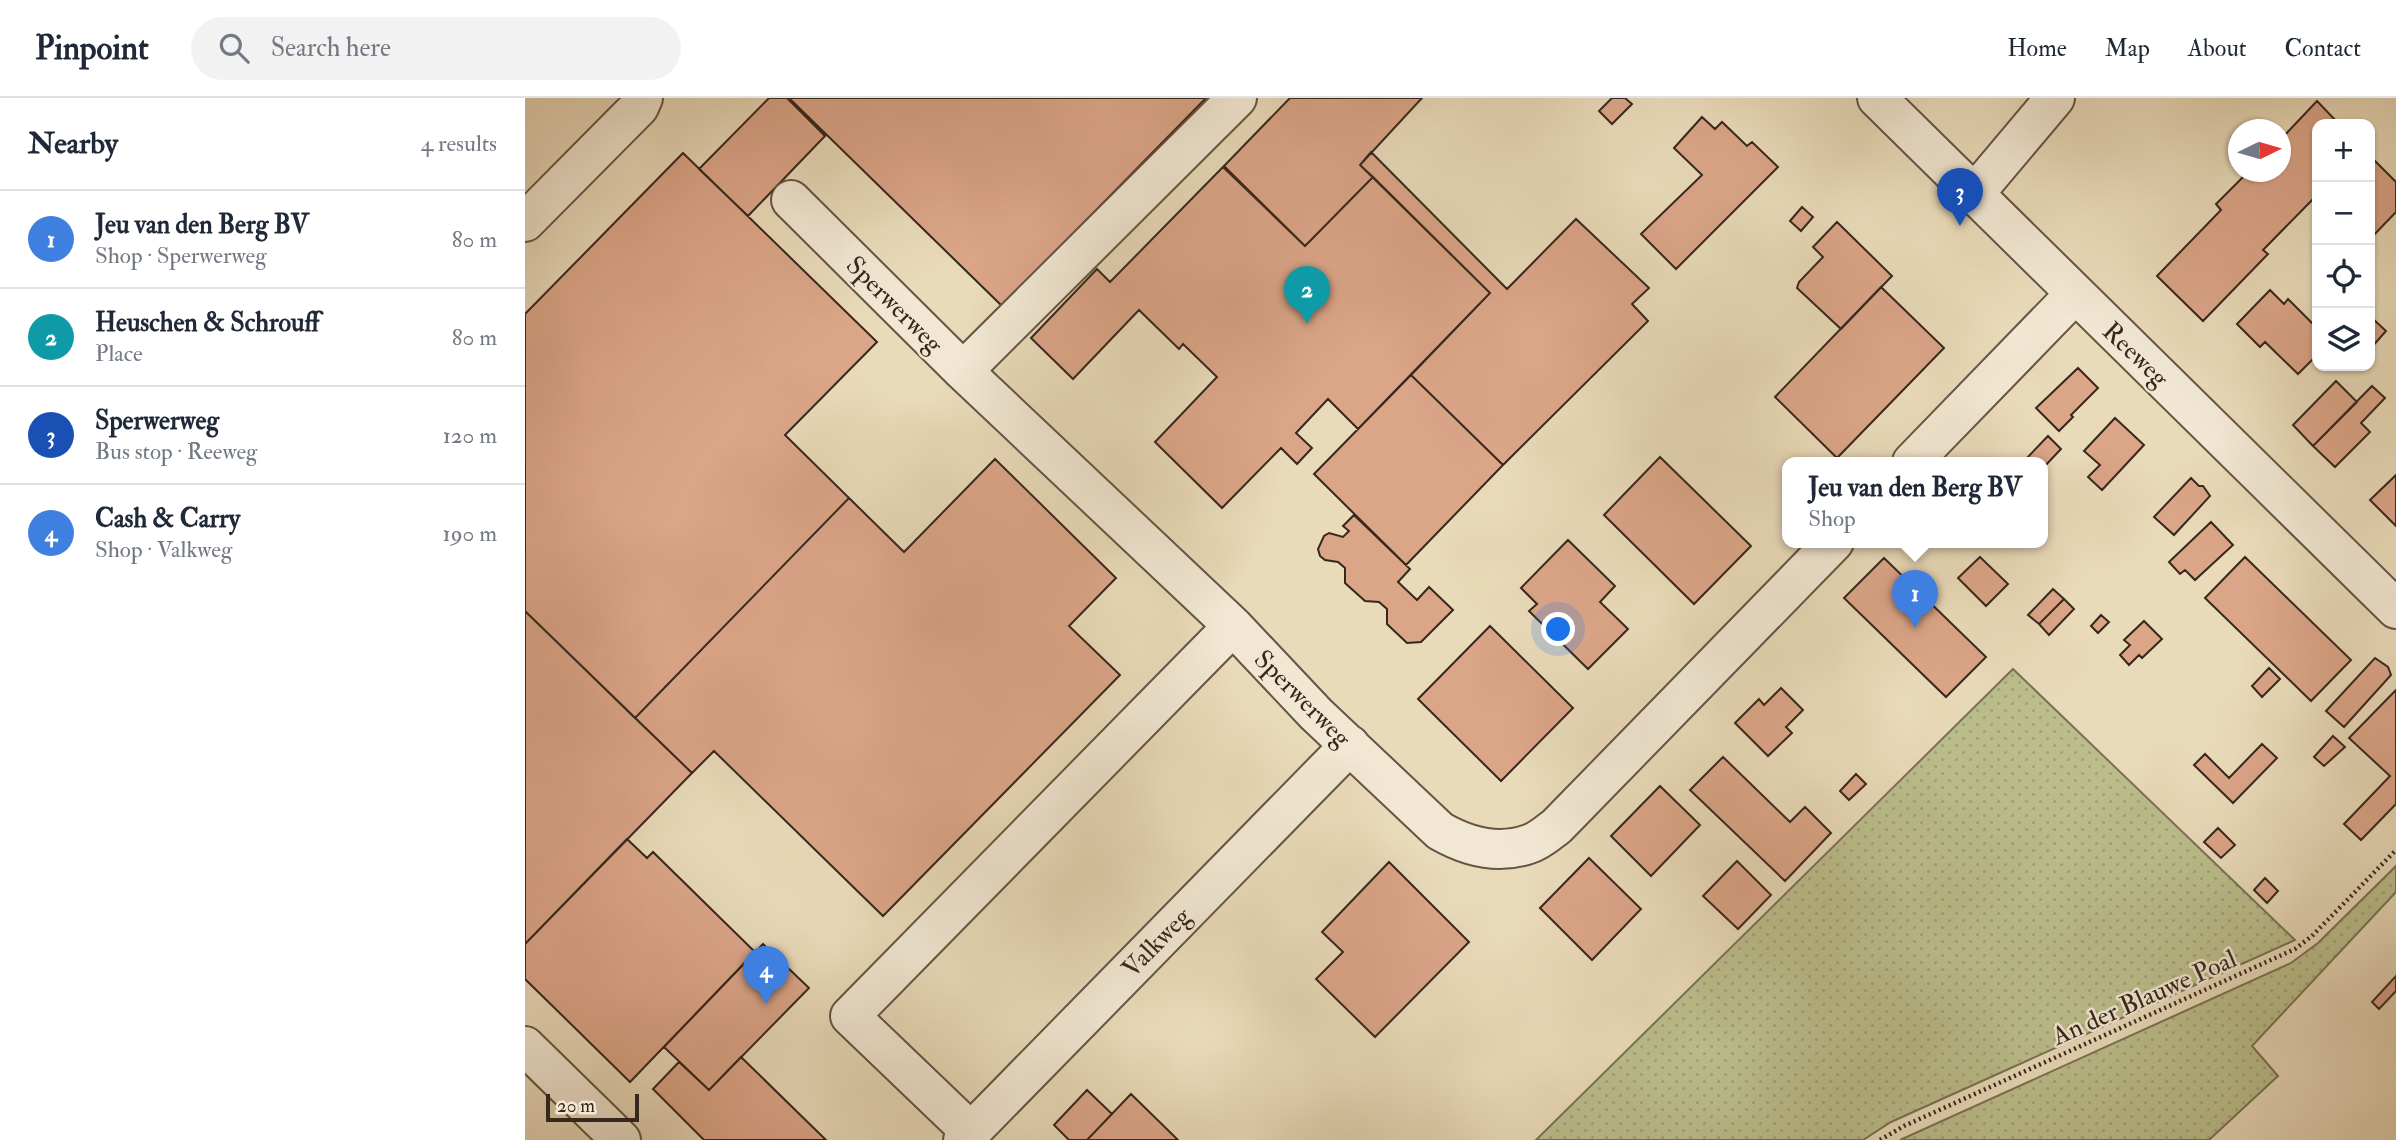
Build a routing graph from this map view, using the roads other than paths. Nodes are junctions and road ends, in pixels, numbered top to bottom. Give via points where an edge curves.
1 (643, 98) edge
2 (1237, 98) edge
3 (1877, 98) edge
4 (2055, 98) edge
5 (1975, 193) junction
6 (791, 200) dead end
7 (525, 222) edge
8 (2075, 294) junction
9 (963, 371) junction
10 (1917, 457) edge
11 (1828, 548) edge
12 (2396, 609) edge
13 (1233, 626) junction
14 (1350, 745) junction
15 (525, 1046) edge
16 (967, 1136) edge
17 (621, 1140) edge

1 - 7 street
2 - 9 street
3 - 5 street, Reeweg
4 - 5 street
5 - 8 street, Reeweg
6 - 9 street, Sperwerweg
8 - 10 street
8 - 12 street, Reeweg
9 - 13 street, Sperwerweg
11 - 14 street, Sperwerweg via 1557,826 1531,844 1497,849 1463,844 1440,831
13 - 14 street, Sperwerweg
13 - 16 street via 850,1016
14 - 16 street, Valkweg
15 - 17 street

